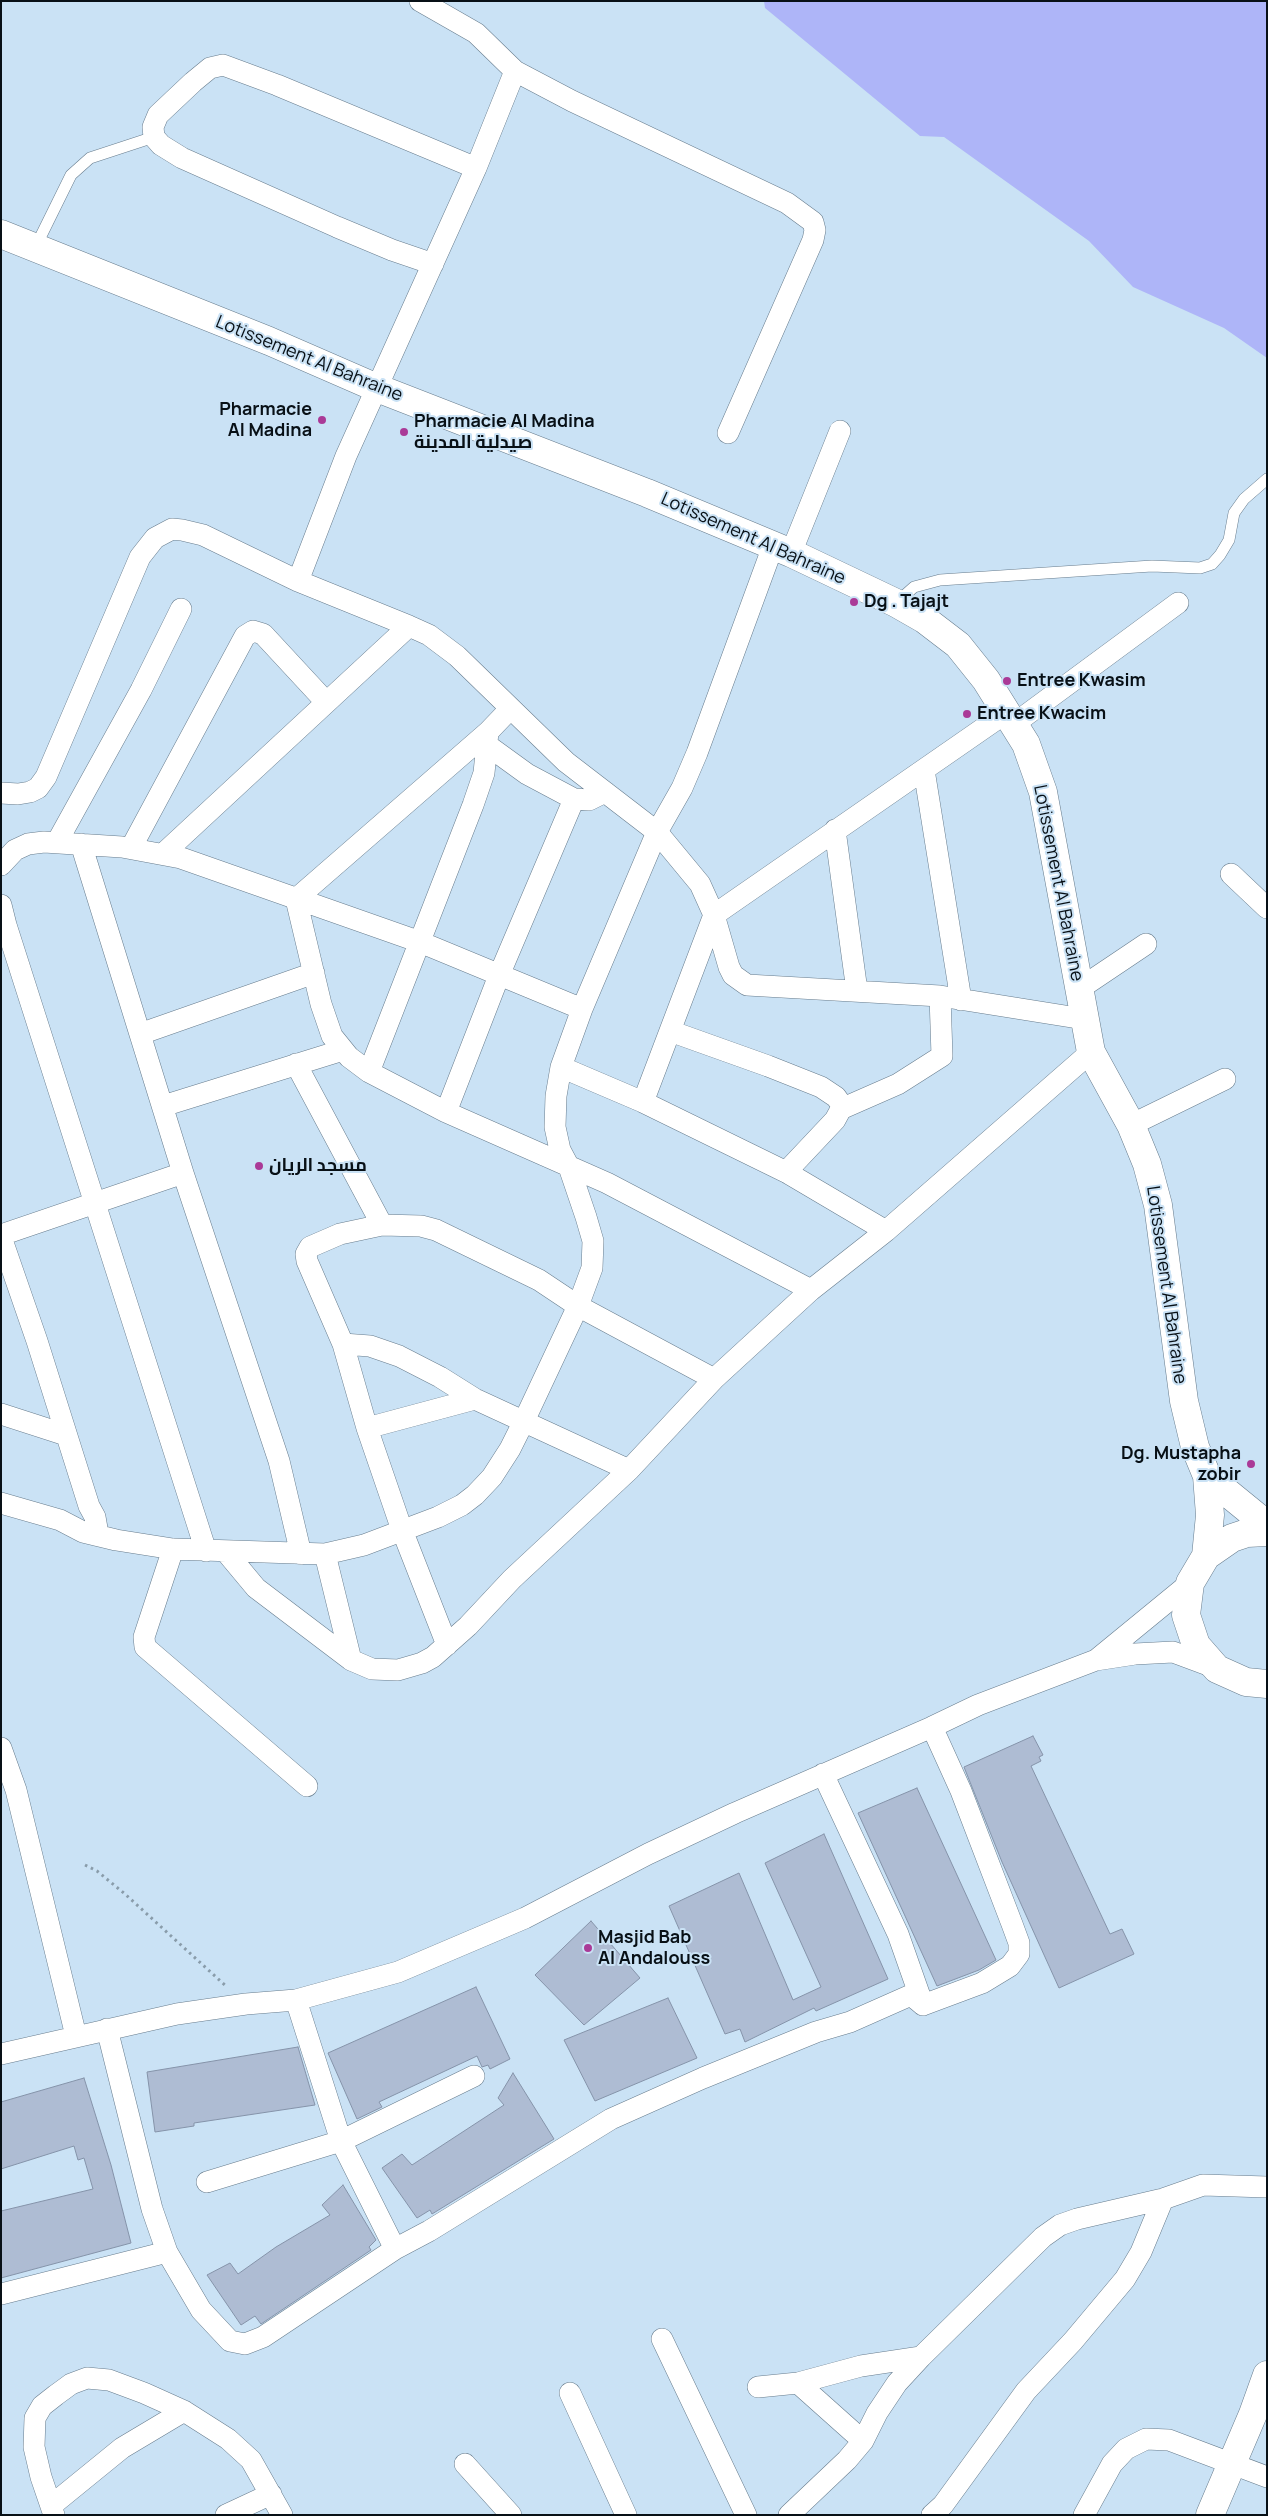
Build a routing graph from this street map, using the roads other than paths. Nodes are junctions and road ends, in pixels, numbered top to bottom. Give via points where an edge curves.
1 (420, 1) edge
2 (515, 71) junction
3 (154, 137) junction
4 (476, 168) junction
5 (1, 234) edge
6 (35, 248) junction
7 (433, 264) junction
8 (377, 388) junction
9 (840, 431) dead end
10 (728, 433) dead end
11 (1267, 479) edge
12 (782, 549) junction
13 (298, 581) junction
14 (896, 603) junction
15 (1178, 603) dead end
16 (181, 609) dead end
17 (409, 626) junction
18 (326, 702) junction
19 (510, 709) junction
20 (1010, 718) junction
21 (488, 739) junction
22 (924, 770) junction
23 (606, 792) junction
24 (1, 793) edge
25 (574, 799) junction
26 (835, 830) junction
27 (658, 832) junction
28 (58, 842) junction
29 (81, 844) junction
30 (131, 848) junction
31 (163, 854) junction
32 (1, 865) edge
33 (1231, 874) dead end
34 (296, 899) junction
35 (1267, 908) edge
36 (714, 915) junction
37 (3, 922) edge
38 (420, 942) junction
39 (1146, 944) dead end
40 (314, 973) junction
41 (500, 973) junction
42 (1079, 989) junction
43 (857, 991) junction
44 (940, 996) junction
45 (961, 1000) junction
46 (582, 1009) junction
47 (1084, 1019) junction
48 (670, 1031) junction
49 (140, 1034) junction
50 (343, 1050) junction
51 (1091, 1052) junction
52 (296, 1064) junction
53 (561, 1066) junction
54 (369, 1072) junction
55 (1226, 1079) dead end
56 (643, 1102) junction
57 (163, 1106) junction
58 (841, 1109) junction
59 (446, 1112) junction
60 (1131, 1125) junction
61 (569, 1167) junction
62 (786, 1172) junction
63 (182, 1173) junction
64 (95, 1201) junction
65 (382, 1225) junction
66 (886, 1231) junction
67 (1, 1236) edge
68 (811, 1290) junction
69 (578, 1306) junction
70 (343, 1344) junction
71 (714, 1379) junction
72 (475, 1399) junction
73 (1, 1414) edge
74 (524, 1422) junction
75 (367, 1428) junction
76 (66, 1435) junction
77 (630, 1470) junction
78 (1207, 1476) junction
79 (1, 1503) edge
80 (1267, 1525) edge
81 (402, 1530) junction
82 (1267, 1532) edge
83 (98, 1534) junction
84 (173, 1549) junction
85 (216, 1551) junction
86 (301, 1554) junction
87 (325, 1554) junction
88 (1206, 1556) junction
89 (1190, 1583) junction
90 (447, 1645) junction
91 (351, 1660) junction
92 (1096, 1660) junction
93 (1217, 1669) junction
94 (1260, 1688) edge
95 (932, 1728) junction
96 (1, 1748) edge
97 (823, 1774) junction
98 (307, 1786) dead end
99 (9, 1792) edge
100 (296, 2000) junction
101 (922, 2005) junction
102 (108, 2029) junction
103 (76, 2036) junction
104 (2, 2053) edge
105 (474, 2076) dead end
106 (342, 2141) junction
107 (207, 2182) dead end
108 (1267, 2187) edge
109 (1163, 2200) junction
110 (395, 2249) junction
111 (168, 2252) junction
112 (1, 2294) edge
113 (662, 2339) dead end
114 (921, 2357) junction
115 (1267, 2375) edge
116 (798, 2383) junction
117 (758, 2387) dead end
118 (570, 2393) dead end
119 (184, 2411) junction
120 (863, 2441) junction
121 (1233, 2463) junction
122 (464, 2464) dead end
123 (1267, 2477) edge
124 (271, 2494) junction
125 (53, 2510) edge
126 (226, 2515) edge
127 (282, 2515) edge
128 (512, 2515) edge
129 (626, 2515) edge
130 (746, 2515) edge
131 (789, 2515) edge
132 (932, 2515) edge
133 (1084, 2515) edge
134 (1210, 2515) edge

1 - 2 street via 476,33
2 - 4 street
2 - 10 street via 787,203 813,222 813,240
3 - 4 street via 153,126 158,115 210,68 223,65
3 - 6 lane via 90,158 71,175
3 - 7 street via 182,158 376,244
4 - 7 street
5 - 6 street, Lotissement Al Bahraine
6 - 8 street, Lotissement Al Bahraine via 269,341
7 - 8 street
8 - 12 street, Lotissement Al Bahraine
8 - 13 street via 340,471
9 - 12 street
11 - 14 lane via 1244,499 1234,513 1229,540 1212,564 1200,568 1152,566 940,580 914,587
12 - 14 street, Lotissement Al Bahraine
12 - 27 street via 682,788
13 - 17 street
13 - 24 street via 203,535 172,529 155,538 140,557 46,777 38,788 30,792
14 - 20 street, Lotissement Al Bahraine via 924,619 958,646 986,680
15 - 20 street
16 - 28 street via 142,690
17 - 18 street
17 - 19 street via 429,635 457,656
18 - 30 street via 263,634 254,631 245,636
18 - 31 street
19 - 21 street
19 - 23 street via 566,762
20 - 22 street
20 - 42 street, Lotissement Al Bahraine via 1026,744 1044,792
21 - 25 street via 533,777
21 - 34 street
21 - 38 street via 484,773
22 - 26 street
22 - 45 street
23 - 25 street via 589,800
23 - 27 street
25 - 41 street
26 - 36 street
26 - 43 street
27 - 36 street via 700,884
27 - 46 street
28 - 29 street
28 - 32 street via 28,844 15,850
29 - 30 street
29 - 49 street
30 - 31 street
31 - 34 street
33 - 35 street
34 - 38 street
34 - 40 street
36 - 43 street via 729,967 733,975 747,985
36 - 48 street
37 - 64 street
38 - 41 street
38 - 54 street
39 - 42 street
40 - 49 street
40 - 50 street via 332,1036
41 - 46 street
41 - 59 street
42 - 47 street, Lotissement Al Bahraine
43 - 44 street
44 - 45 street
44 - 58 street via 942,1056 898,1084
45 - 47 street
46 - 53 street
47 - 51 street, Lotissement Al Bahraine
48 - 56 street
48 - 58 street via 821,1087 836,1097
49 - 57 street
50 - 52 street
50 - 54 street
51 - 60 street, Lotissement Al Bahraine
51 - 66 street
52 - 57 street
52 - 65 street
53 - 56 street
53 - 61 street via 555,1127 560,1150
54 - 59 street
55 - 60 street
56 - 62 street
57 - 63 street
58 - 62 street via 825,1132
59 - 61 street
60 - 78 street, Lotissement Al Bahraine via 1147,1164 1158,1205 1184,1401 1195,1447
61 - 68 street via 641,1199
61 - 69 street via 594,1253 590,1276
62 - 66 street
63 - 64 street
63 - 86 street via 279,1461
64 - 67 street
64 - 85 street
65 - 69 street via 421,1226 436,1230 539,1280
65 - 70 street via 316,1243 306,1254 306,1261
66 - 68 street
67 - 76 street
68 - 71 street
69 - 71 street
69 - 74 street
70 - 72 street via 370,1346 400,1356
70 - 75 street
71 - 77 street
72 - 74 street
72 - 75 street
73 - 76 street
74 - 77 street
74 - 81 street via 502,1462 475,1496 438,1517
75 - 81 street
76 - 83 street
77 - 90 street via 512,1579
78 - 80 street, Lotissement Al Bahraine
78 - 88 street, Lotissement Al Bahraine via 1210,1515
79 - 83 street via 60,1520 83,1532
81 - 87 street via 364,1545
81 - 90 street
82 - 88 street via 1232,1538
83 - 84 street
84 - 85 street
84 - 98 street via 144,1637 145,1646
85 - 86 street
85 - 91 street via 256,1588
86 - 87 street
87 - 91 street
88 - 89 street
89 - 92 street
89 - 93 street via 1186,1615 1190,1630 1205,1658
90 - 91 street via 422,1664 398,1670 372,1669
92 - 93 street via 1173,1652
92 - 95 street via 978,1705
93 - 94 street
95 - 97 street
95 - 101 street via 961,1791 1019,1943 1019,1954 1010,1966 982,1983
96 - 99 street
97 - 100 street via 657,1850 525,1918 398,1972
97 - 101 street via 898,1934
99 - 103 street
100 - 102 street via 177,2014
100 - 106 street
101 - 110 street via 911,1995 703,2078 611,2119
102 - 103 street
102 - 111 street via 152,2209
103 - 104 street
105 - 106 street
106 - 107 street
106 - 110 street
108 - 109 street via 1203,2186
109 - 114 street via 1060,2225 1043,2237
109 - 132 street via 1141,2252 1125,2279 1026,2391 943,2505
110 - 111 street via 263,2337 245,2344 230,2341 202,2310
111 - 112 street
113 - 130 street
114 - 116 street via 861,2366
114 - 120 street via 897,2383
115 - 121 street
116 - 117 street
116 - 120 street
118 - 129 street
119 - 124 street via 228,2440 251,2460
119 - 125 street via 122,2448
119 - 125 street via 109,2380 87,2378 56,2395 42,2406 33,2427 41,2477
120 - 131 street via 831,2477
121 - 123 street
121 - 133 street via 1169,2440 1146,2439 1126,2449 1112,2464
121 - 134 street
122 - 128 street
124 - 126 street
124 - 127 street

